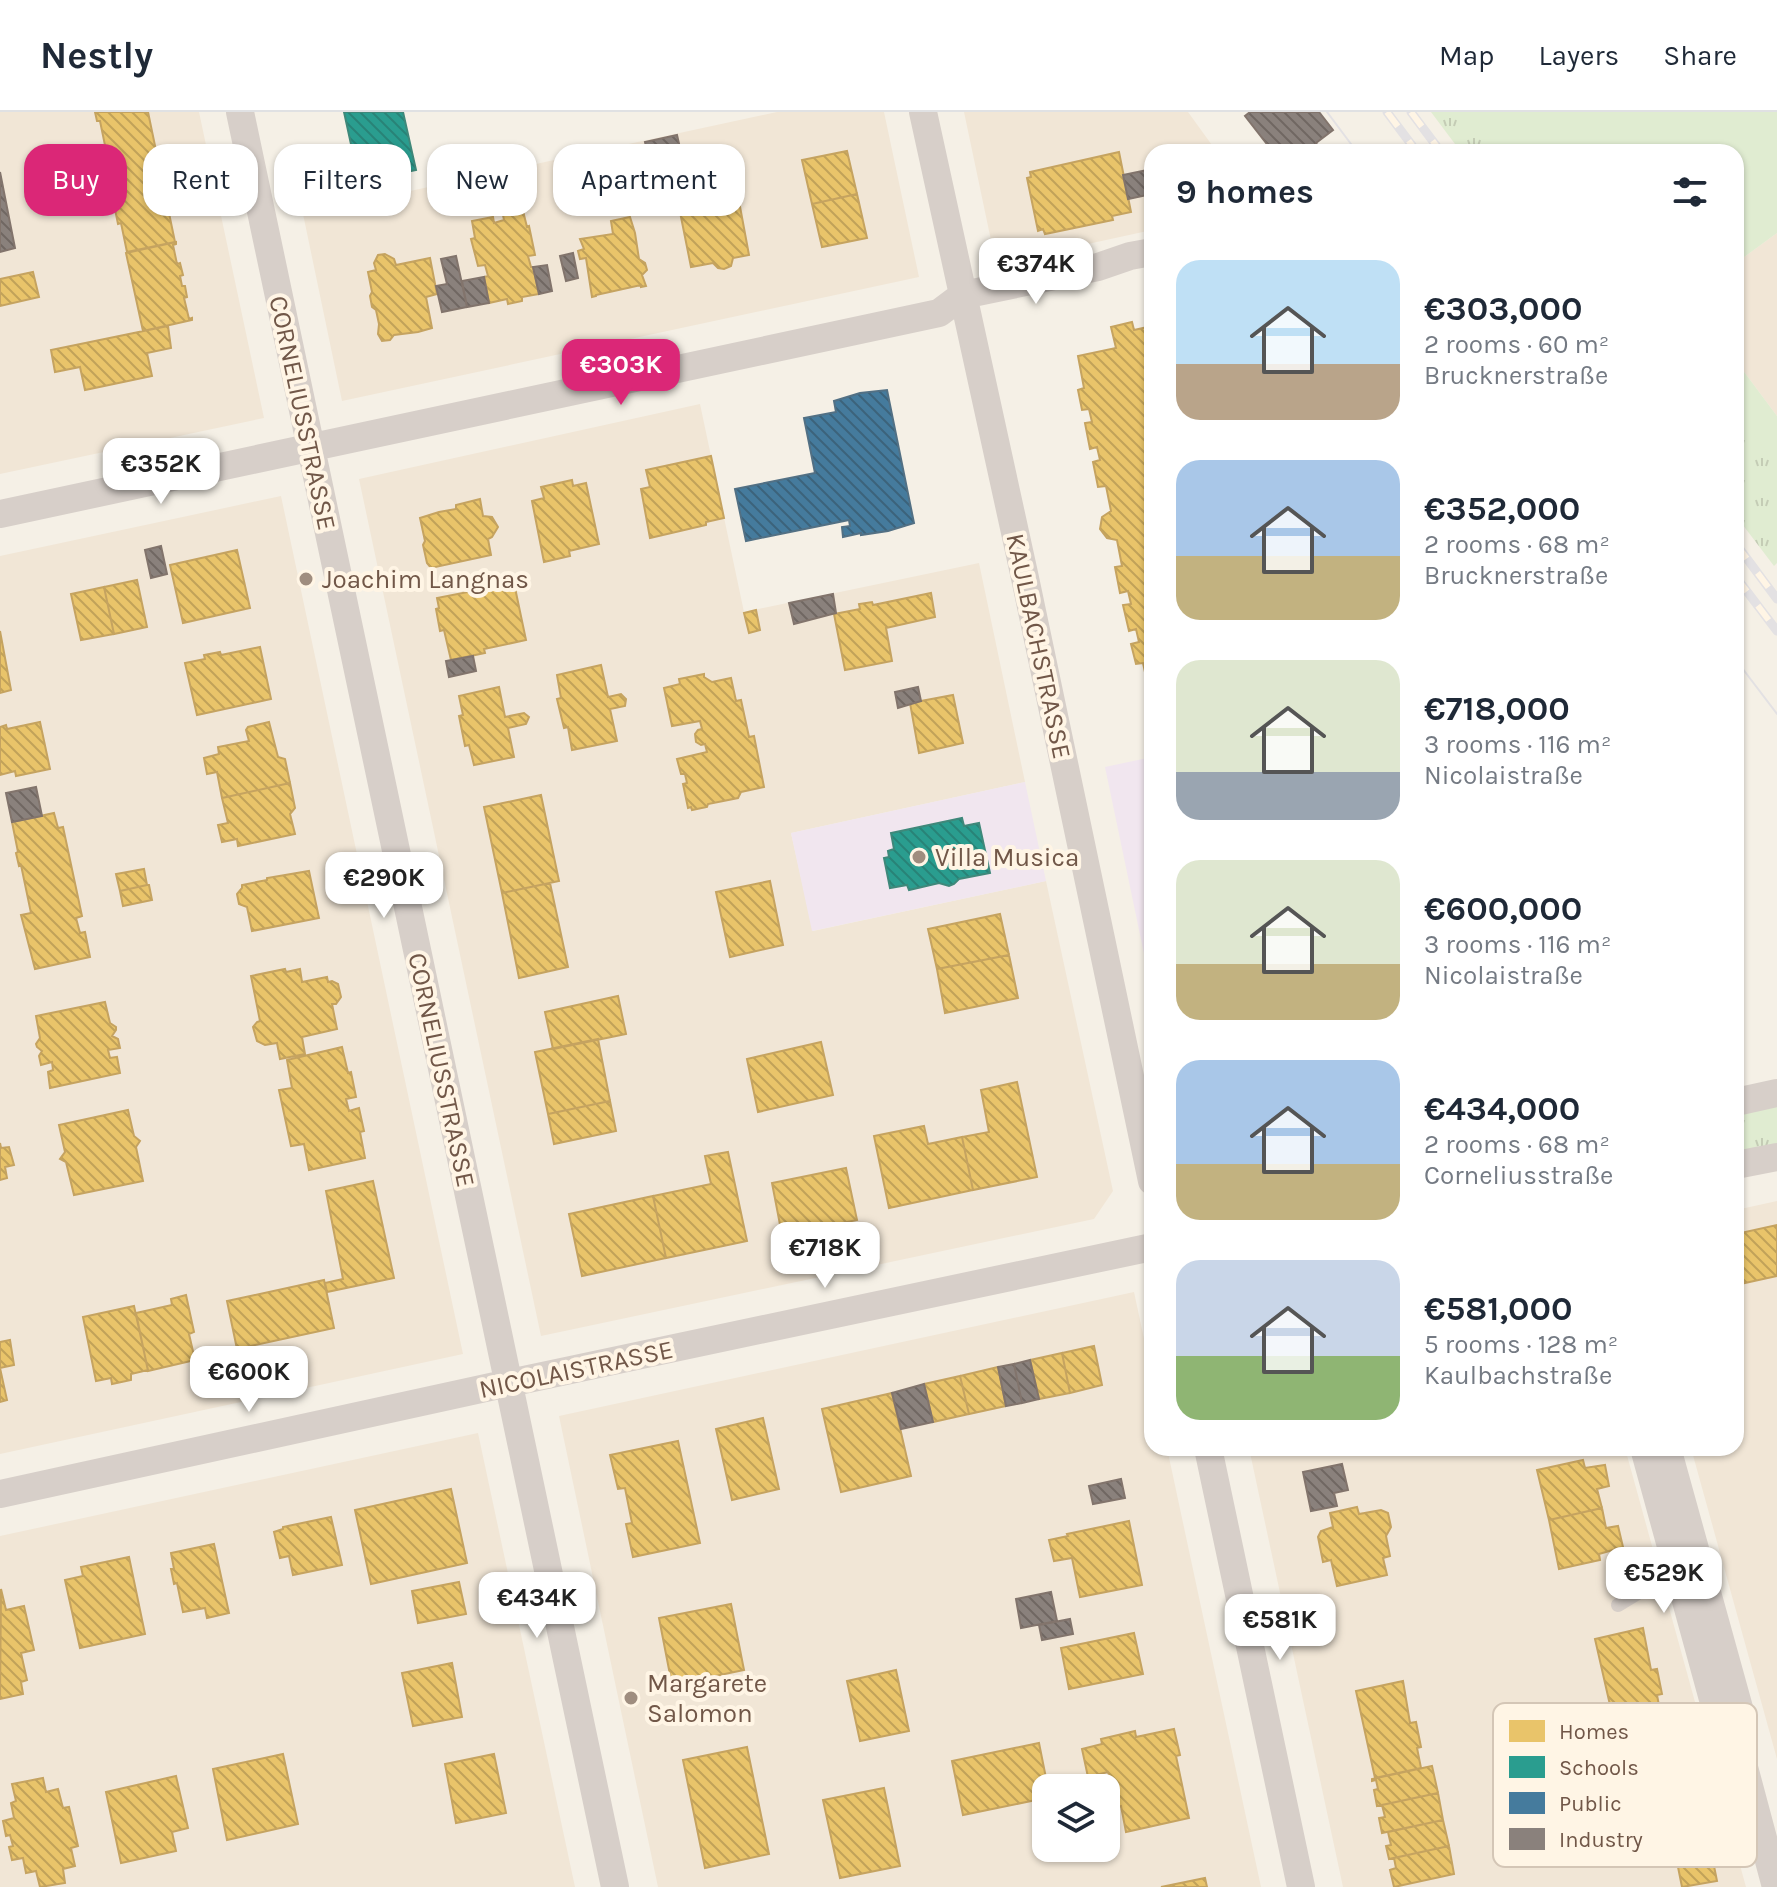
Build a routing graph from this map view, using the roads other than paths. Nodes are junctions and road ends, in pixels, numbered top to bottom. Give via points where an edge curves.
1 (240, 112) edge
2 (923, 112) edge
3 (1144, 253) edge
4 (963, 295) junction
5 (311, 447) junction
6 (0, 514) edge
7 (1777, 1093) edge
8 (1744, 1100) edge
9 (1144, 1143) edge
10 (1777, 1157) edge
11 (1744, 1163) edge
12 (1144, 1249) edge
13 (509, 1383) junction
14 (1210, 1456) edge
15 (1648, 1456) edge
16 (1667, 1456) edge
17 (0, 1494) edge
18 (1668, 1494) junction
19 (1688, 1568) junction
20 (1618, 1605) dead end
21 (1716, 1703) edge
22 (1757, 1816) edge
23 (615, 1887) edge
24 (1301, 1887) edge
25 (1776, 1887) edge

1 - 5 street, CORNELIUSSTRASSE
2 - 4 street, KAULBACHSTRASSE
3 - 4 street
4 - 5 street via 939,313
4 - 9 street, KAULBACHSTRASSE
5 - 6 street
5 - 13 street, CORNELIUSSTRASSE
7 - 8 street
10 - 11 street
12 - 13 street, NICOLAISTRASSE
13 - 17 street, NICOLAISTRASSE
13 - 23 street, CORNELIUSSTRASSE
14 - 24 street
15 - 18 street
16 - 18 street
18 - 19 street
19 - 20 lane
19 - 21 street
22 - 25 street

